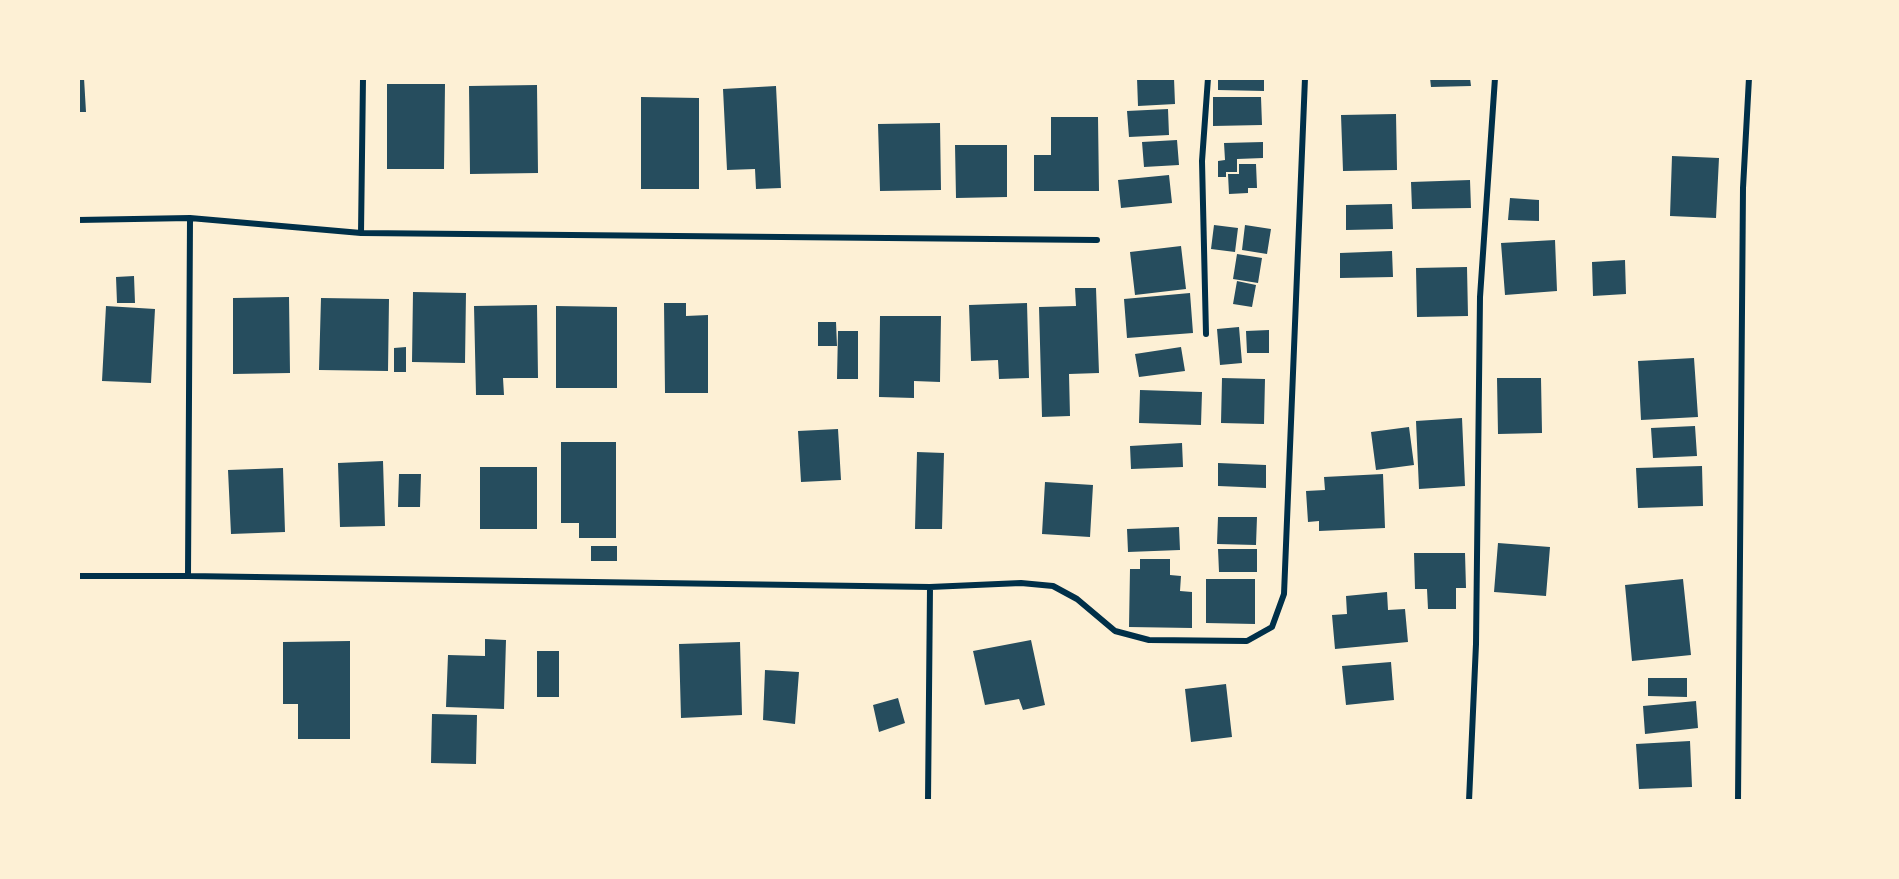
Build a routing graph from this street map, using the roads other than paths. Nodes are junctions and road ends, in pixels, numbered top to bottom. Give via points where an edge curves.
1 (363, 78) edge
2 (1208, 78) edge
3 (1305, 78) edge
4 (1495, 78) edge
5 (1749, 78) edge
6 (190, 218) junction
7 (78, 220) edge
8 (361, 232) junction
9 (1097, 240) dead end
10 (1206, 334) dead end
11 (78, 576) edge
12 (188, 576) junction
13 (930, 587) junction
14 (928, 801) edge
15 (1469, 801) edge
16 (1738, 801) edge

1 - 8 street
2 - 10 street via 1202,161
3 - 13 street via 1284,594 1272,627 1246,641 1149,640 1115,631 1077,599 1053,586 1021,583
4 - 15 street via 1480,297 1476,644
5 - 16 street via 1743,188
6 - 7 street
6 - 8 street
6 - 12 street
8 - 9 street
11 - 12 street
12 - 13 street
13 - 14 street

